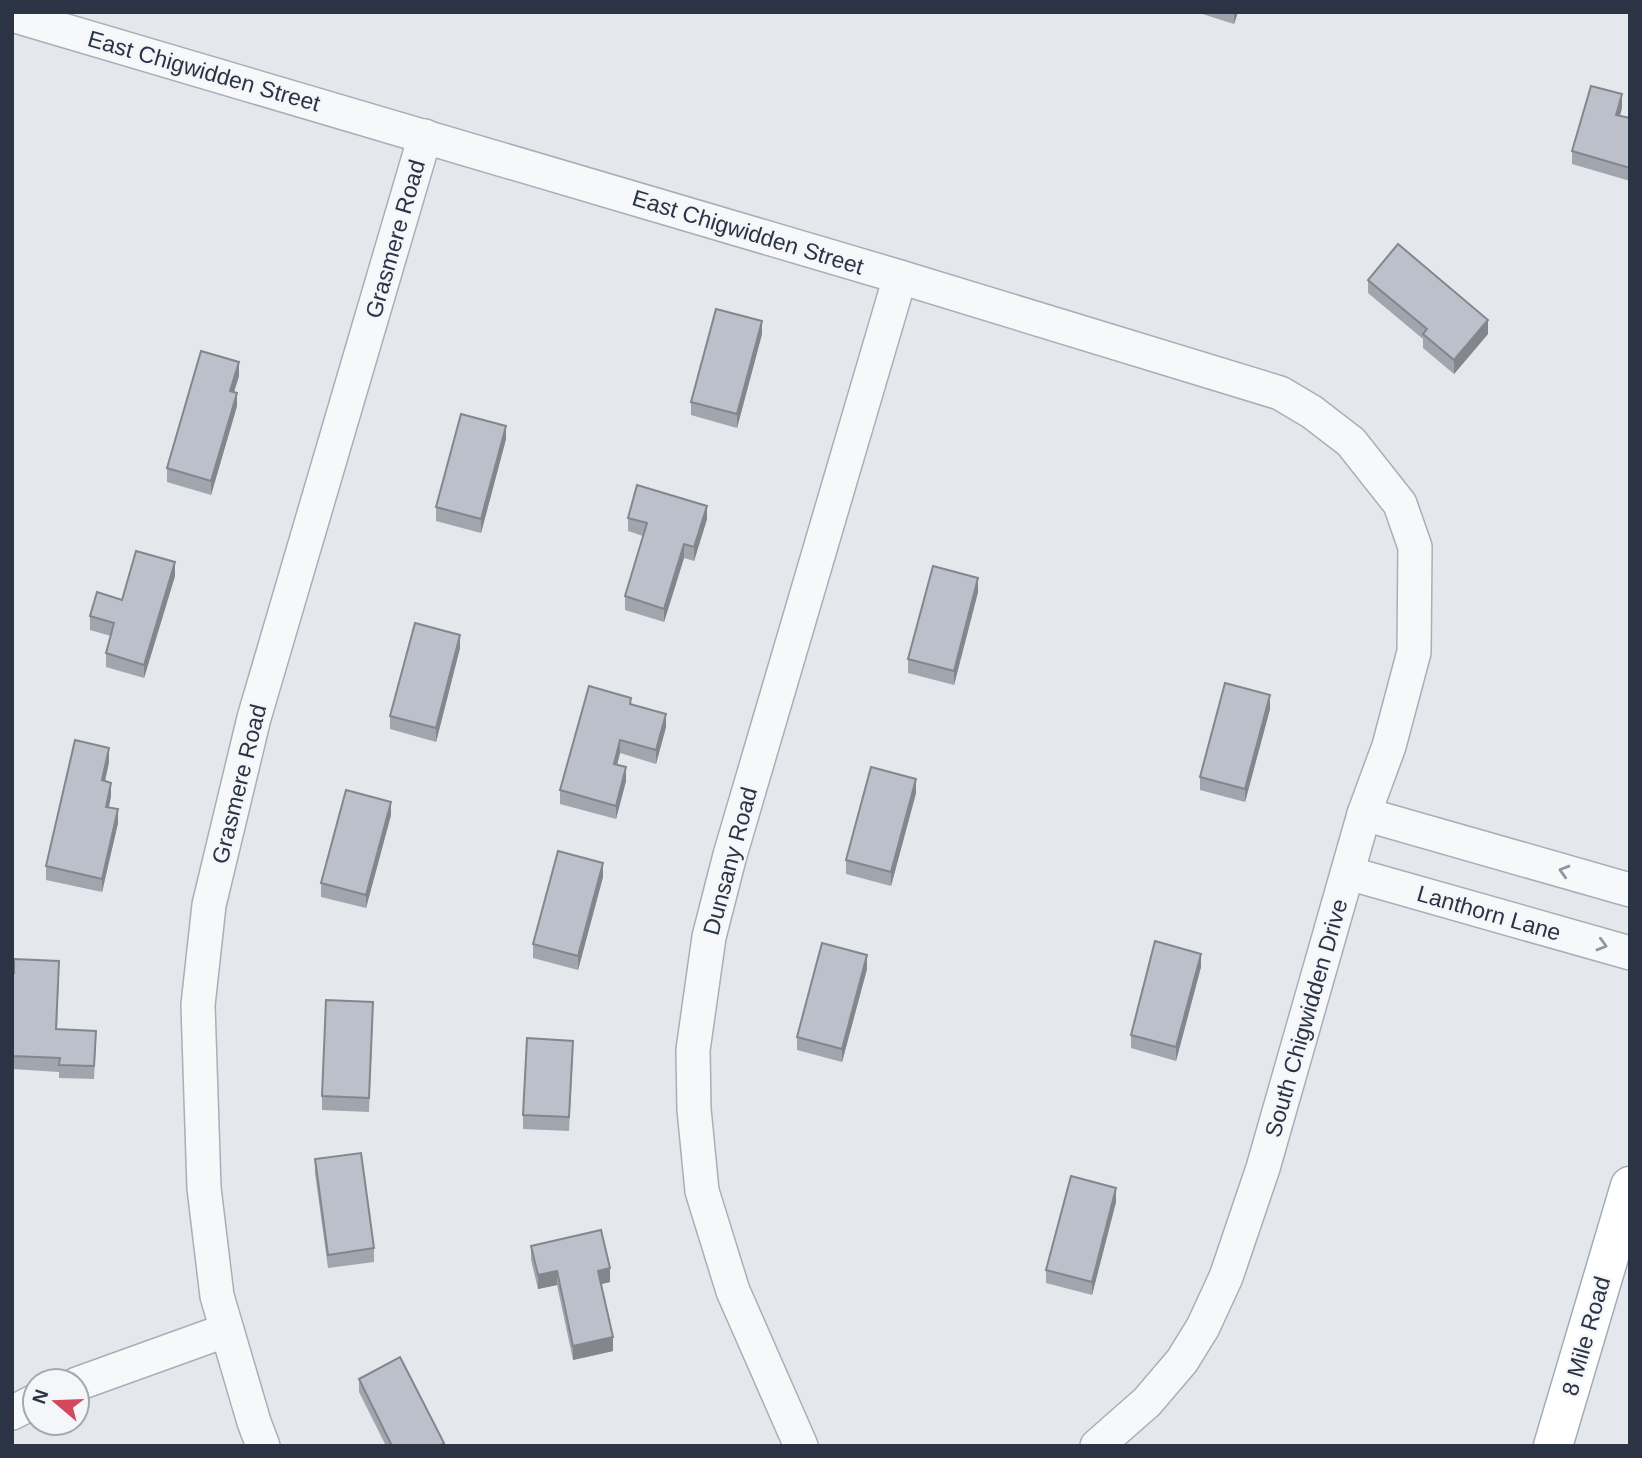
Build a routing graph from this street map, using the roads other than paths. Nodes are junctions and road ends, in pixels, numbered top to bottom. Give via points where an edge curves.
1 (12, 15) edge
2 (425, 136) junction
3 (900, 277) junction
4 (1415, 547) joint
5 (1364, 814) junction
6 (1348, 873) junction
7 (1630, 890) edge
8 (1630, 953) edge
9 (1630, 1186) edge
10 (227, 1330) junction
11 (91, 1379) edge
12 (263, 1446) edge
13 (802, 1446) edge
14 (1097, 1446) edge
15 (1553, 1446) edge

1 - 2 street, East Chigwidden Street
2 - 3 street, East Chigwidden Street
2 - 10 street, Grasmere Road via 254,718 209,905 198,1005 204,1188
3 - 4 street, East Chigwidden Street via 1280,393 1351,442 1400,505
3 - 13 street, Dunsany Road via 730,855 709,937 693,1049 702,1191 733,1291
4 - 5 street, South Chigwidden Drive via 1414,652 1390,746
5 - 6 street, South Chigwidden Drive
7 -> 5 street
6 -> 8 street, Lanthorn Lane
6 - 14 street, South Chigwidden Drive via 1263,1168 1226,1277 1182,1361 1147,1402
9 - 15 main road, 8 Mile Road
10 - 11 street
10 - 12 street, Grasmere Road

